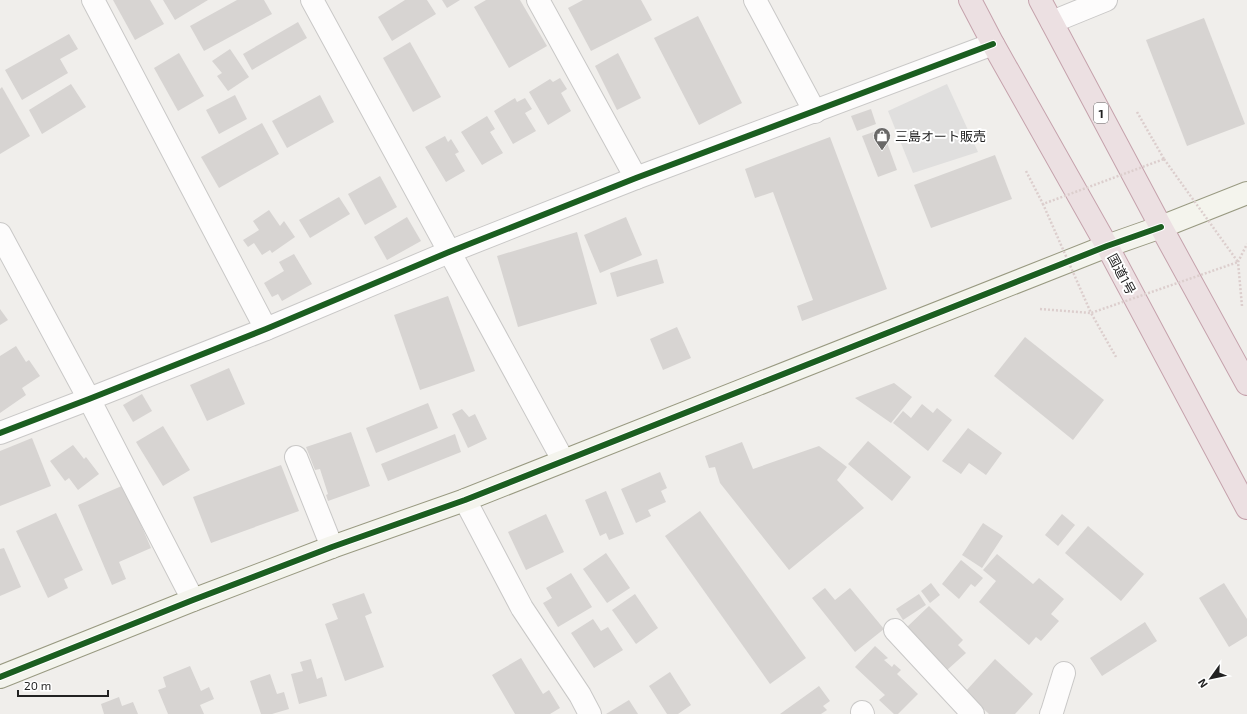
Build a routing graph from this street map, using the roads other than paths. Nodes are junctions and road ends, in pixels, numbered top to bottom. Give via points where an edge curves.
1 (94, 0) edge
2 (312, 0) edge
3 (538, 0) edge
4 (755, 0) edge
5 (970, 0) edge
6 (1040, 0) edge
7 (1106, 0) edge
8 (1052, 22) junction
9 (993, 44) junction
10 (815, 112) junction
11 (636, 178) junction
12 (1247, 193) edge
13 (1161, 227) junction
14 (0, 234) edge
15 (1106, 246) junction
16 (450, 252) junction
17 (266, 329) junction
18 (1247, 384) edge
19 (89, 400) junction
20 (0, 433) edge
21 (296, 457) dead end
22 (562, 460) junction
23 (466, 500) junction
24 (1247, 508) edge
25 (332, 547) junction
26 (192, 600) junction
27 (895, 630) dead end
28 (1064, 673) dead end
29 (0, 677) edge
30 (590, 714) edge
31 (973, 714) edge
32 (1051, 714) edge

1 - 17 street
2 - 16 street
3 - 11 street
4 - 10 street
5 - 9 highway, 国道1号
6 - 8 highway, 1
7 - 8 street
8 - 13 highway, 1
9 - 10 street
9 - 15 highway, 国道1号
10 - 11 street
11 - 16 street
12 - 13 street
13 - 15 street
13 - 18 highway, 1
14 - 19 street
15 - 22 street
15 - 24 highway, 国道1号
16 - 17 street
16 - 22 street
17 - 19 street
19 - 20 street
19 - 26 street
21 - 25 street
22 - 23 street
23 - 25 street
23 - 30 street via 522,608
25 - 26 street
26 - 29 street
27 - 31 street
28 - 32 street

